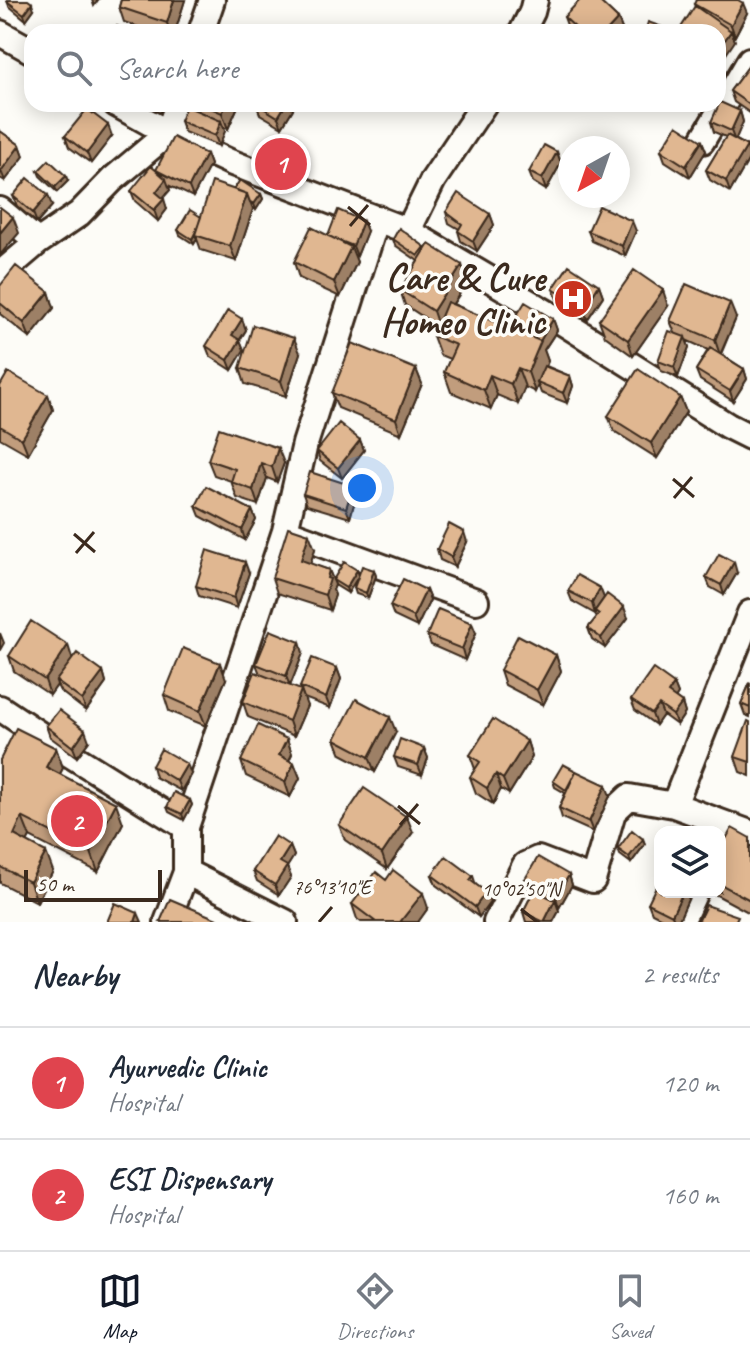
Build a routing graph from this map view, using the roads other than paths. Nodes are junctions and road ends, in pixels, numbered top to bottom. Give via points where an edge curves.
1 (212, 0) edge
2 (535, 0) edge
3 (204, 24) edge
4 (526, 24) edge
5 (0, 33) edge
6 (24, 46) edge
7 (750, 60) edge
8 (726, 100) edge
9 (130, 112) edge
10 (175, 112) edge
11 (479, 112) edge
12 (719, 112) edge
13 (168, 133) junction
14 (702, 141) edge
15 (0, 210) edge
16 (377, 218) junction
17 (408, 231) junction
18 (38, 242) junction
19 (0, 277) edge
20 (750, 437) edge
21 (285, 531) junction
22 (476, 601) dead end
23 (750, 613) edge
24 (0, 708) edge
25 (674, 805) junction
26 (186, 827) junction
27 (741, 830) edge
28 (186, 872) junction
29 (692, 898) edge
30 (167, 922) edge
31 (285, 922) edge
32 (496, 922) edge
33 (681, 922) edge

1 - 3 street
2 - 4 street
5 - 6 street
7 - 8 street
9 - 13 street
10 - 13 street
11 - 17 street via 433,180
12 - 14 street
13 - 16 street
13 - 18 street via 79,214
15 - 18 street
16 - 17 street
16 - 21 street via 305,444
17 - 20 street
18 - 19 street
21 - 22 street
21 - 26 street
23 - 25 street
24 - 26 street
25 - 27 street
25 - 32 street via 629,797 613,812 593,880 538,859 525,865
26 - 28 street
28 - 30 street
28 - 31 street
29 - 33 street

